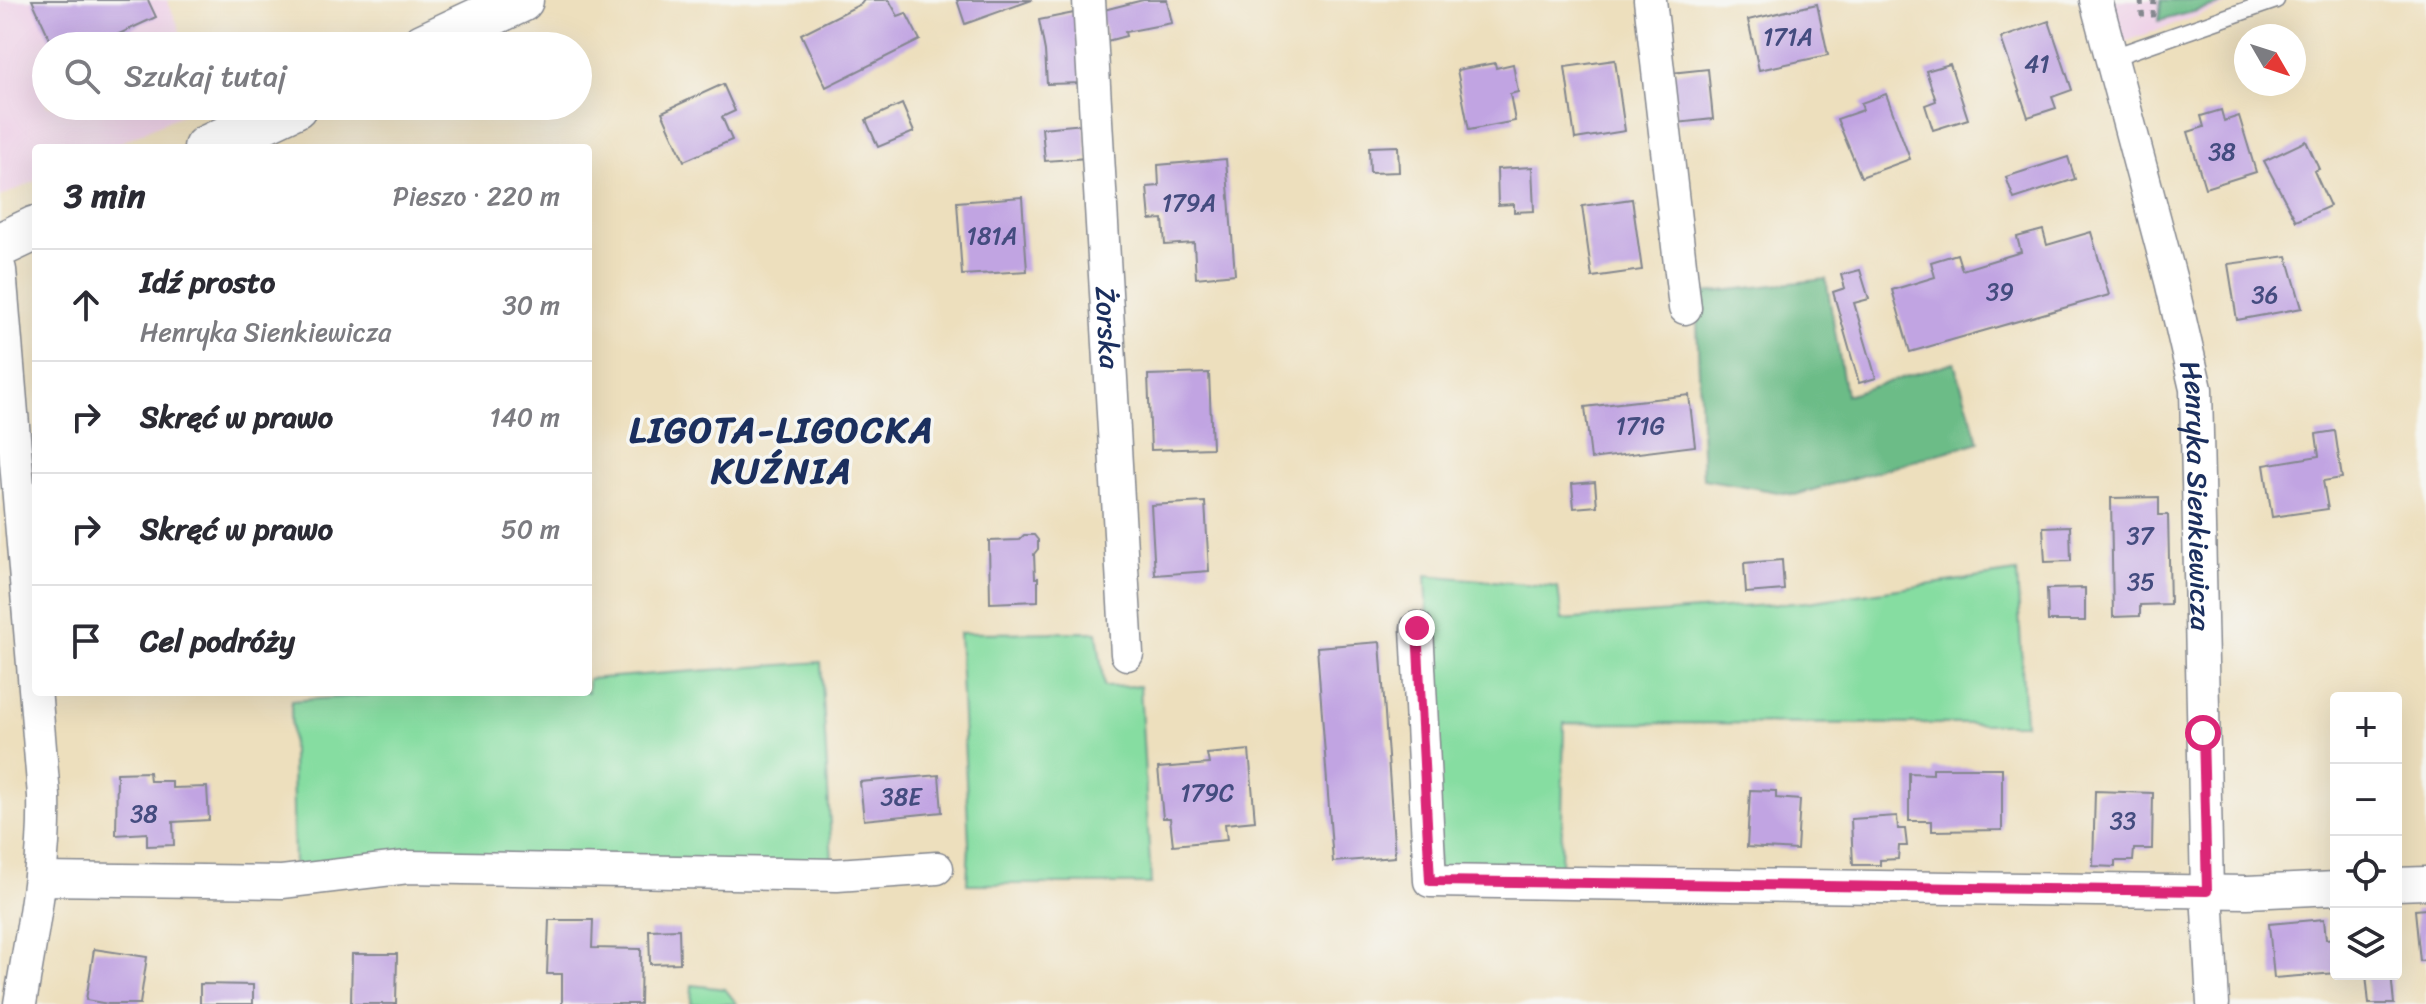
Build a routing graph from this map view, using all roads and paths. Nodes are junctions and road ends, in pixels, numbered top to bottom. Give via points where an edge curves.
1 (521, 0) edge
2 (1089, 0) edge
3 (1650, 0) edge
4 (2096, 0) edge
5 (2141, 0) edge
6 (2154, 0) edge
7 (2276, 0) edge
8 (453, 32) edge
9 (2110, 58) junction
10 (265, 120) edge
11 (214, 144) edge
12 (32, 230) edge
13 (0, 245) edge
14 (0, 270) edge
15 (1685, 308) dead end
16 (13, 599) edge
17 (1417, 628) dead end
18 (1127, 654) dead end
19 (937, 868) dead end
20 (40, 879) junction
21 (2426, 883) edge
22 (2402, 884) edge
23 (2330, 888) edge
24 (2207, 891) junction
25 (20, 1004) edge
26 (2213, 1004) edge

1 - 8 main road
2 - 18 street, Żorska
3 - 15 street
4 - 9 street, Henryka Sienkiewicza
5 - 6 path via 2142,15 2153,15
7 - 9 lane
9 - 24 street, Henryka Sienkiewicza via 2196,389
10 - 11 main road
12 - 13 main road
14 - 16 street
16 - 20 street via 44,796
17 - 24 street via 1430,881
19 - 20 street via 837,875 408,867 282,882
20 - 25 street
21 - 22 street
23 - 24 street
24 - 26 street, Henryka Sienkiewicza

